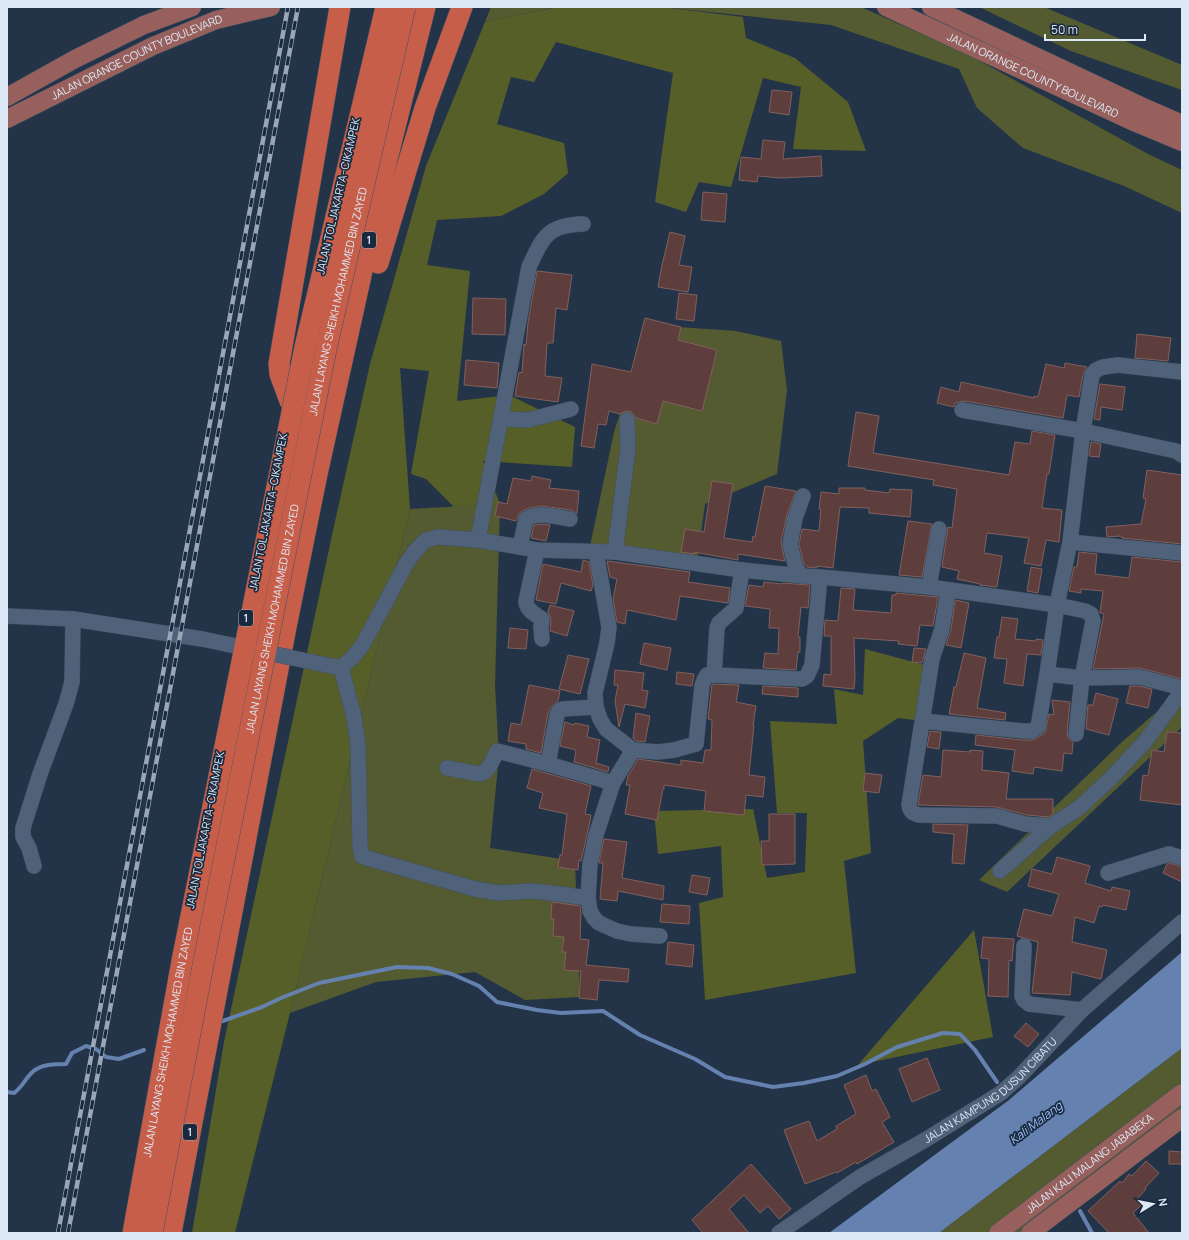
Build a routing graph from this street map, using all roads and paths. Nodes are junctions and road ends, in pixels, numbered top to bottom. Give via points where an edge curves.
1 (192, 7) edge
2 (271, 7) edge
3 (340, 7) edge
4 (385, 7) edge
5 (405, 7) edge
6 (424, 7) edge
7 (462, 7) edge
8 (886, 7) edge
9 (931, 7) edge
10 (7, 97) edge
11 (1182, 111) edge
12 (1139, 114) junction
13 (7, 119) edge
14 (1182, 124) edge
15 (1182, 142) edge
16 (1182, 155) edge
17 (582, 224) dead end
18 (1182, 372) edge
19 (290, 402) junction
20 (571, 409) dead end
21 (962, 410) dead end
22 (501, 419) junction
23 (628, 420) dead end
24 (1083, 431) junction
25 (1182, 455) edge
26 (317, 474) junction
27 (803, 496) dead end
28 (570, 519) dead end
29 (939, 529) dead end
30 (478, 540) junction
31 (1070, 542) junction
32 (520, 547) junction
33 (538, 550) junction
34 (596, 552) junction
35 (615, 552) junction
36 (1182, 553) edge
37 (742, 570) junction
38 (802, 576) junction
39 (820, 577) junction
40 (929, 587) junction
41 (948, 590) junction
42 (1057, 604) junction
43 (7, 616) edge
44 (73, 619) junction
45 (542, 639) dead end
46 (338, 667) junction
47 (1047, 674) junction
48 (714, 675) junction
49 (1082, 678) junction
50 (1182, 689) edge
51 (596, 707) junction
52 (923, 721) junction
53 (1076, 734) dead end
54 (633, 750) junction
55 (548, 764) junction
56 (447, 768) dead end
57 (613, 783) junction
58 (1050, 826) junction
59 (1182, 858) edge
60 (34, 866) dead end
61 (1000, 871) dead end
62 (1108, 873) dead end
63 (588, 898) junction
64 (1182, 922) edge
65 (660, 936) dead end
66 (1024, 946) dead end
67 (1082, 1010) junction
68 (1182, 1093) edge
69 (1182, 1118) edge
70 (127, 1233) edge
71 (133, 1233) edge
72 (152, 1233) edge
73 (172, 1233) edge
74 (779, 1233) edge
75 (998, 1233) edge
76 (1030, 1233) edge

1 - 10 main road, JALAN ORANGE COUNTY BOULEVARD via 144,26
2 - 13 main road, JALAN ORANGE COUNTY BOULEVARD via 216,20 153,46
3 - 19 highway via 279,364
4 - 19 highway, JALAN TOL JAKARTA–CIKAMPEK / 1 via 340,184
4 - 71 highway, JALAN LAYANG SHEIKH MOHAMMED BIN ZAYED / 1, bridge via 305,347 182,961
5 - 72 highway, JALAN LAYANG SHEIKH MOHAMMED BIN ZAYED / 1, bridge via 326,350
6 - 26 highway, 1 via 385,168
7 - 26 highway via 425,108 390,217
8 - 12 main road, JALAN ORANGE COUNTY BOULEVARD
9 - 12 main road, JALAN ORANGE COUNTY BOULEVARD
11 - 12 main road
12 - 14 main road, JALAN ORANGE COUNTY BOULEVARD
12 - 15 main road, JALAN ORANGE COUNTY BOULEVARD
12 - 16 main road
17 - 22 street via 556,228 548,234 540,243 529,267
18 - 24 street via 1118,365 1096,370 1092,375
19 - 70 highway, JALAN TOL JAKARTA–CIKAMPEK / 1
20 - 22 street via 528,420
21 - 24 street
22 - 30 street
23 - 35 street via 628,448
24 - 25 street via 1176,451
24 - 31 street
26 - 73 highway, 1
27 - 38 street via 790,544 796,568
28 - 32 street via 536,514 530,516 526,519
29 - 40 street
30 - 32 street
30 - 46 street via 438,537 426,540 406,564 362,646 352,658
31 - 36 street
31 - 42 street
32 - 33 street
33 - 34 street
33 - 45 street via 526,605 542,619
34 - 35 street
34 - 51 street via 609,627 595,693
35 - 37 street
37 - 38 street
37 - 48 street via 736,608 717,628
38 - 39 street
39 - 40 street
39 - 48 street via 812,665 807,676 802,679
40 - 41 street
41 - 42 street
41 - 52 street via 942,630 932,659
42 - 47 street
42 - 49 street via 1092,614 1094,621
43 - 44 street
44 - 46 street, bridge via 202,639
44 - 60 street via 72,682 23,828 23,837
46 - 63 street via 354,717 358,745 362,856 475,889 499,893 544,892
47 - 49 street
47 - 52 street via 1038,727 1032,731
48 - 54 street via 707,675 704,680 696,744 658,752
49 - 50 street via 1140,677
49 - 53 street
50 - 58 street via 1144,743 1110,779 1080,807
51 - 54 street via 606,729
51 - 55 street via 559,711
52 - 58 street via 909,805 913,814 997,816 1025,824
54 - 57 street
55 - 56 street via 497,752 487,770 480,774
55 - 57 street
57 - 63 street via 596,835 590,864
58 - 61 street
59 - 62 street via 1170,854
63 - 65 street via 590,912 599,923 631,934
64 - 67 street, JALAN KAMPUNG DUSUN CIBATU
66 - 67 street via 1024,1000 1029,1004
67 - 74 street, JALAN KAMPUNG DUSUN CIBATU via 1001,1093 860,1177
68 - 75 main road, JALAN KALI MALANG JABABEKA
69 - 76 main road, JALAN KALI MALANG JABABEKA

